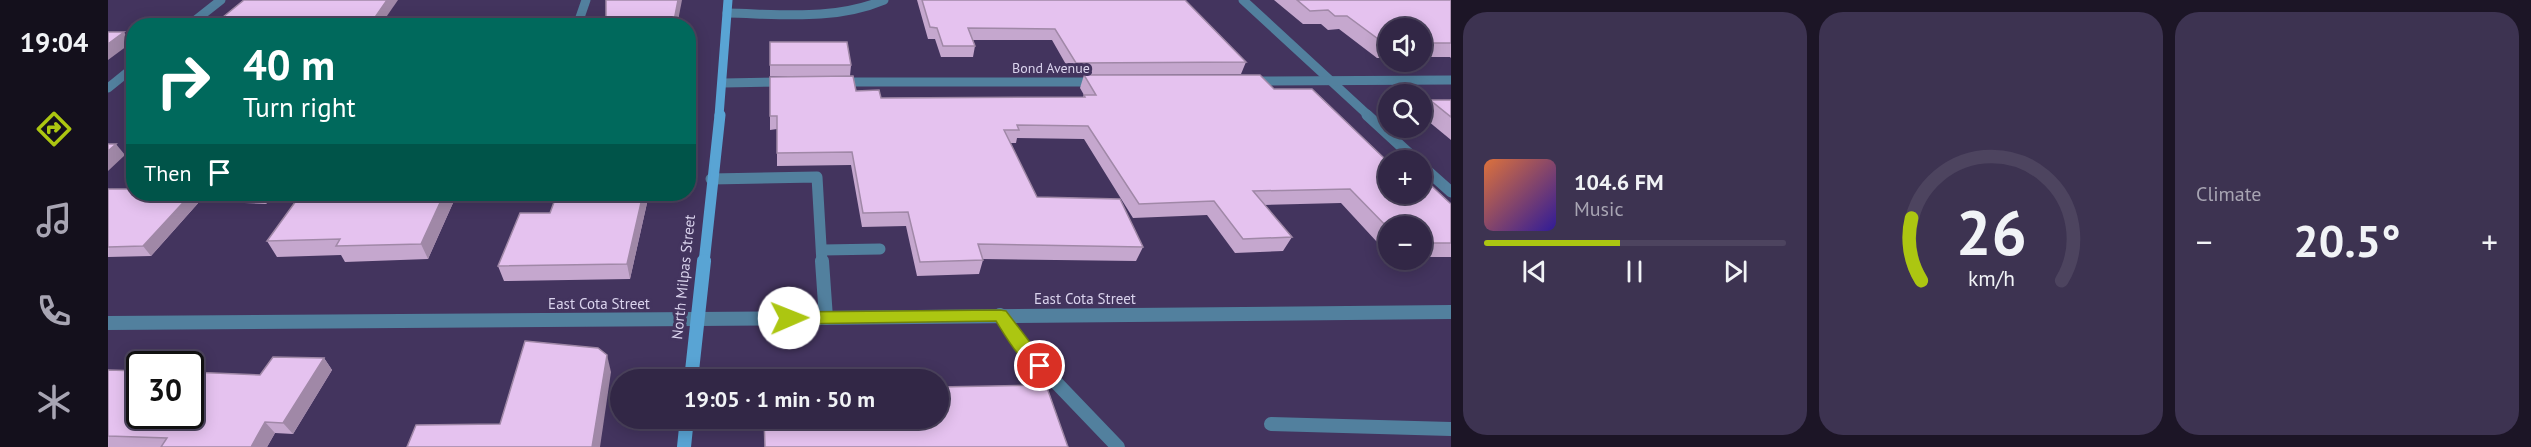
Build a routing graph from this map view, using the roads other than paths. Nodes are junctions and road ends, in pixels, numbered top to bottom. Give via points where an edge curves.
1 (221, 0) edge
2 (586, 0) edge
3 (728, 0) edge
4 (884, 0) edge
5 (1243, 0) edge
6 (727, 13) junction
7 (198, 18) edge
8 (580, 18) edge
9 (126, 73) edge
10 (1451, 80) edge
11 (1237, 81) edge
12 (1328, 81) junction
13 (792, 82) edge
14 (827, 82) edge
15 (1108, 82) edge
16 (723, 83) junction
17 (108, 88) edge
18 (1405, 150) edge
19 (1432, 175) edge
20 (711, 179) junction
21 (1451, 192) edge
22 (880, 249) dead end
23 (823, 250) junction
24 (1451, 312) edge
25 (1000, 315) junction
26 (826, 318) junction
27 (697, 319) junction
28 (108, 323) edge
29 (692, 369) edge
30 (1270, 424) dead end
31 (686, 429) edge
32 (1451, 429) edge
33 (684, 447) edge
34 (1118, 447) edge

1 - 7 street
2 - 8 street
3 - 6 main road, North Milpas Street
4 - 6 street via 841,13
5 - 12 street
6 - 16 main road, North Milpas Street
9 - 17 street
10 - 12 street
11 - 12 street
12 - 18 street
13 - 16 street
14 - 15 street, Bond Avenue
16 - 20 main road, North Milpas Street
19 - 21 street
20 - 23 street via 817,177
20 - 27 main road, North Milpas Street
22 - 23 street
23 - 26 street
24 - 25 street, East Cota Street
25 - 26 street, East Cota Street
25 - 34 street via 1024,350
26 - 27 street, East Cota Street
27 - 28 street, East Cota Street
27 - 29 main road, North Milpas Street
30 - 32 street
31 - 33 main road

